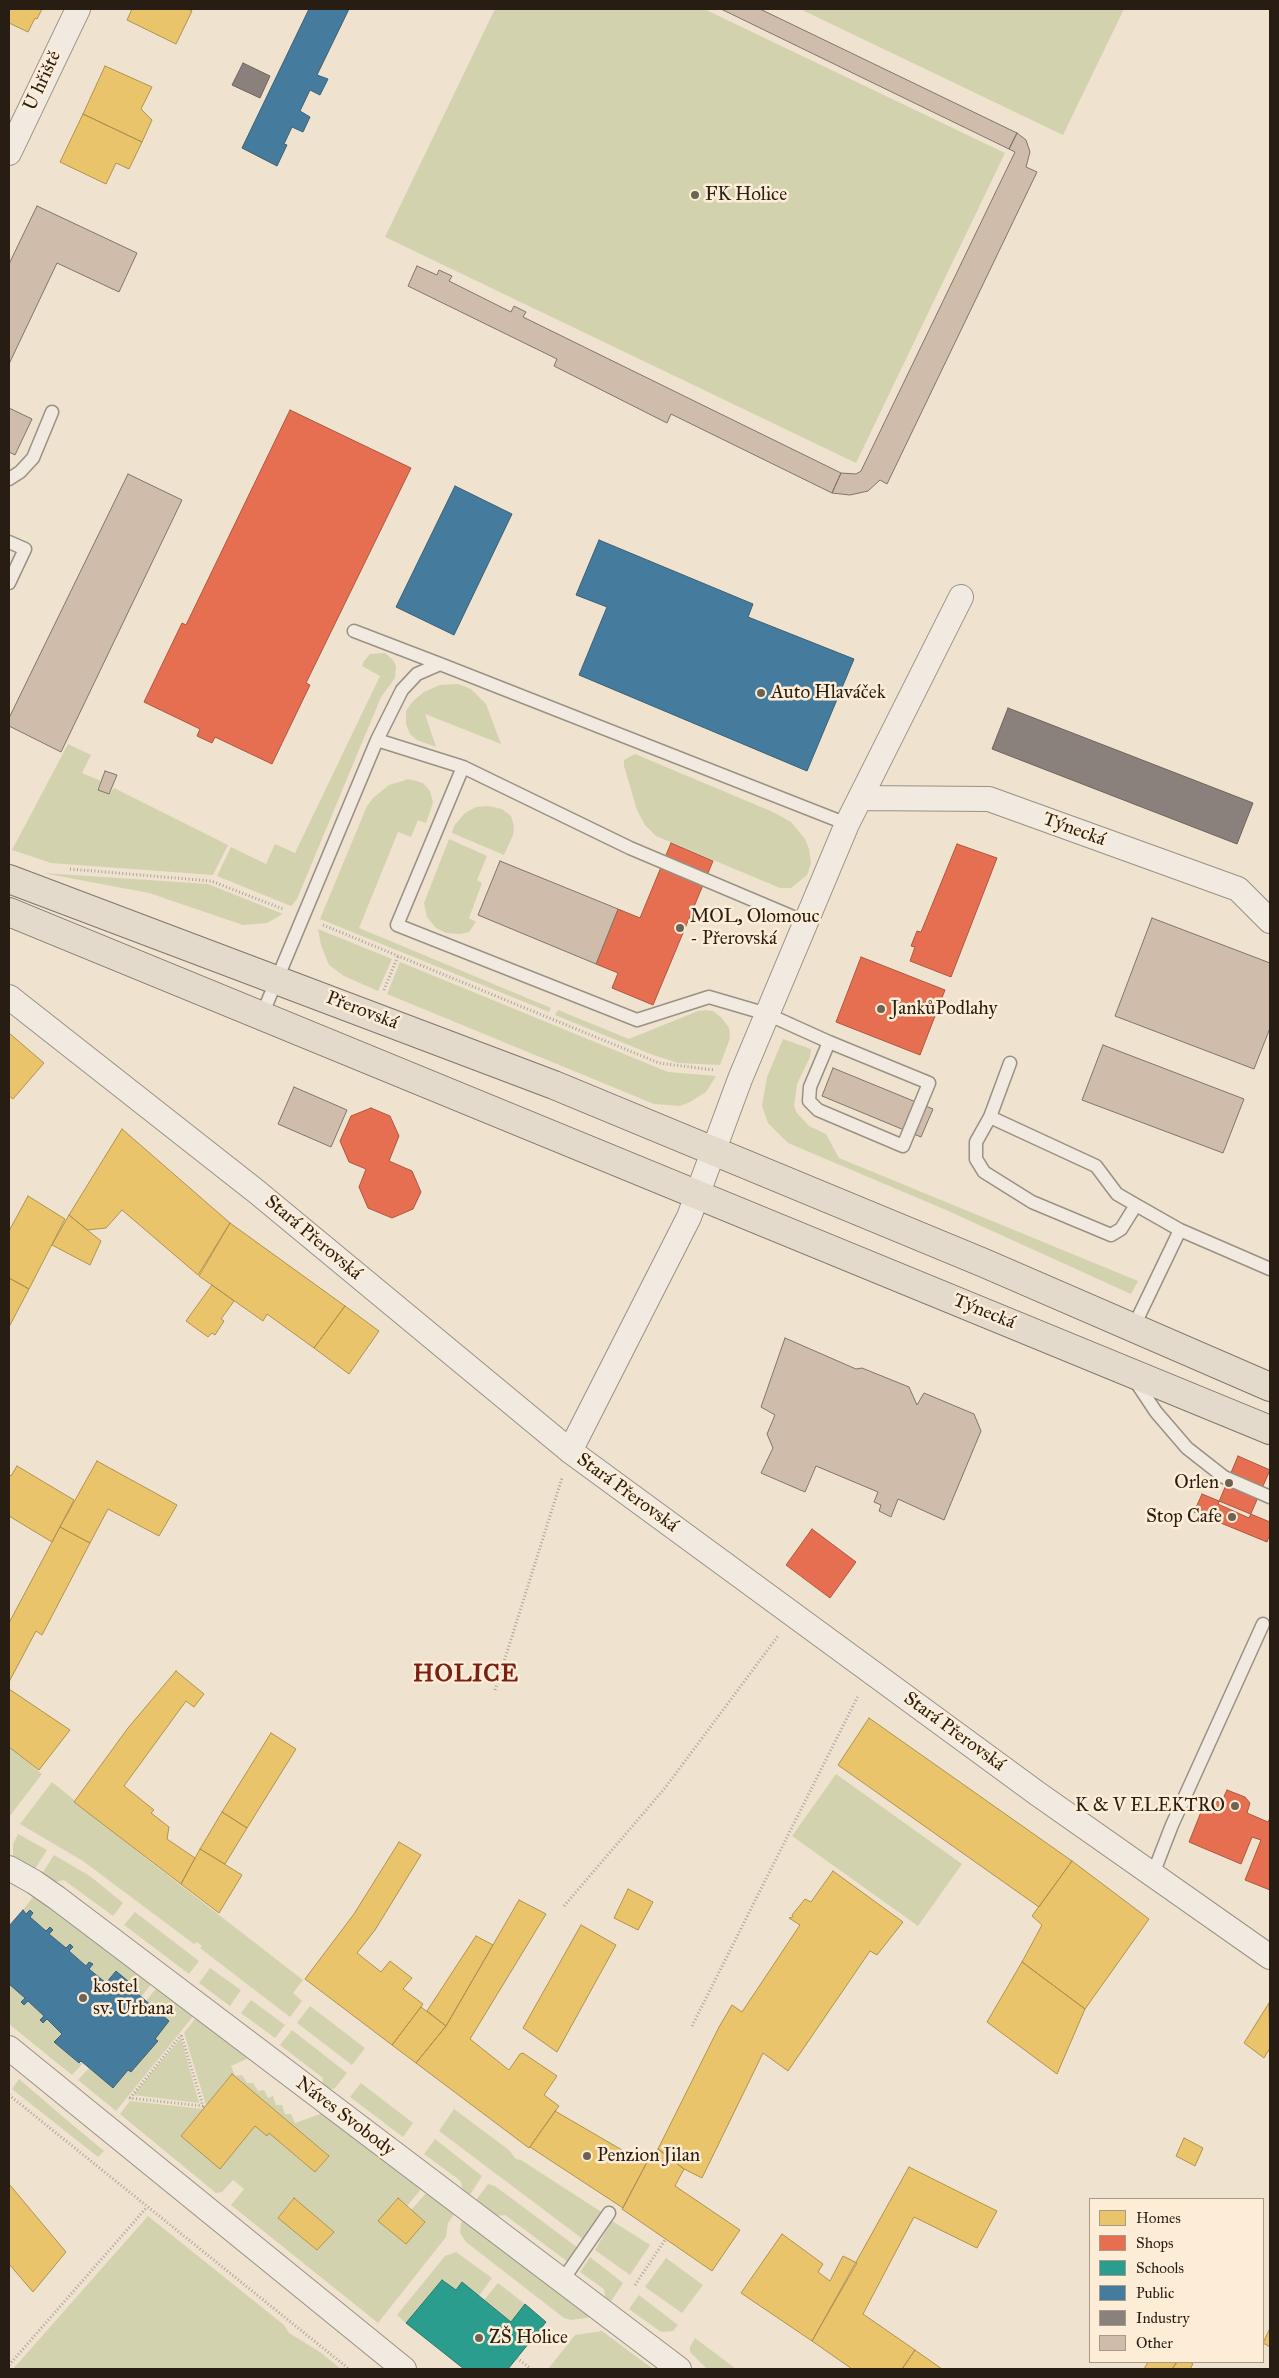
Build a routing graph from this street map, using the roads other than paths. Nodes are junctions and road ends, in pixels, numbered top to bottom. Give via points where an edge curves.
1 (78, 9) edge
2 (9, 153) edge
3 (52, 412) dead end
4 (9, 479) edge
5 (9, 542) edge
6 (9, 583) edge
7 (961, 597) dead end
8 (354, 632) dead end
9 (440, 664) junction
10 (377, 740) junction
11 (463, 767) junction
12 (860, 798) junction
13 (847, 824) junction
14 (9, 879) edge
15 (9, 912) edge
16 (1270, 921) edge
17 (805, 922) junction
18 (277, 978) junction
19 (9, 997) edge
20 (767, 1014) junction
21 (262, 1016) junction
22 (829, 1042) junction
23 (1010, 1064) dead end
24 (990, 1117) junction
25 (714, 1150) junction
26 (698, 1194) junction
27 (1136, 1205) junction
28 (1180, 1230) junction
29 (1270, 1269) edge
30 (1133, 1328) junction
31 (1131, 1372) junction
32 (1270, 1388) edge
33 (1270, 1430) edge
34 (570, 1451) junction
35 (1270, 1497) edge
36 (1263, 1624) dead end
37 (9, 1868) edge
38 (1153, 1874) junction
39 (1270, 1957) edge
40 (9, 2048) edge
41 (609, 2213) dead end
42 (562, 2282) junction
43 (404, 2369) edge
44 (679, 2369) edge

1 - 2 street, U hřiště
3 - 4 lane via 33,458
5 - 6 lane via 25,549
7 - 12 street
8 - 9 lane
9 - 10 lane via 417,674 402,690
9 - 13 lane
10 - 11 lane
10 - 18 lane
11 - 17 lane via 630,848
11 - 20 lane via 397,925 637,1020 709,997
12 - 13 street
12 - 16 street, Týnecká via 989,799 1238,889
13 - 17 street
14 - 18 main road, Přerovská
15 - 21 main road
17 - 20 street
18 - 21 lane
18 - 25 main road, Přerovská
19 - 34 street, Stará Přerovská via 257,1192
20 - 22 lane
20 - 25 street
21 - 26 main road
22 - 22 lane via 810,1087 809,1100 818,1110 903,1146 929,1083
23 - 24 lane
24 - 27 lane via 1096,1166 1116,1194
24 - 27 lane via 976,1142 976,1159 984,1172 1032,1202 1111,1235 1121,1229
25 - 26 street
25 - 30 main road
26 - 31 main road, Týnecká
26 - 34 street
27 - 28 lane
28 - 29 lane
28 - 30 lane
30 - 32 main road
31 - 33 main road, Týnecká
31 - 35 lane via 1156,1412 1187,1448 1224,1477
34 - 38 street, Stará Přerovská
36 - 38 lane
37 - 42 street, Náves Svobody via 57,1898
38 - 39 street, Stará Přerovská
40 - 43 street
41 - 42 lane
42 - 44 street, Náves Svobody

